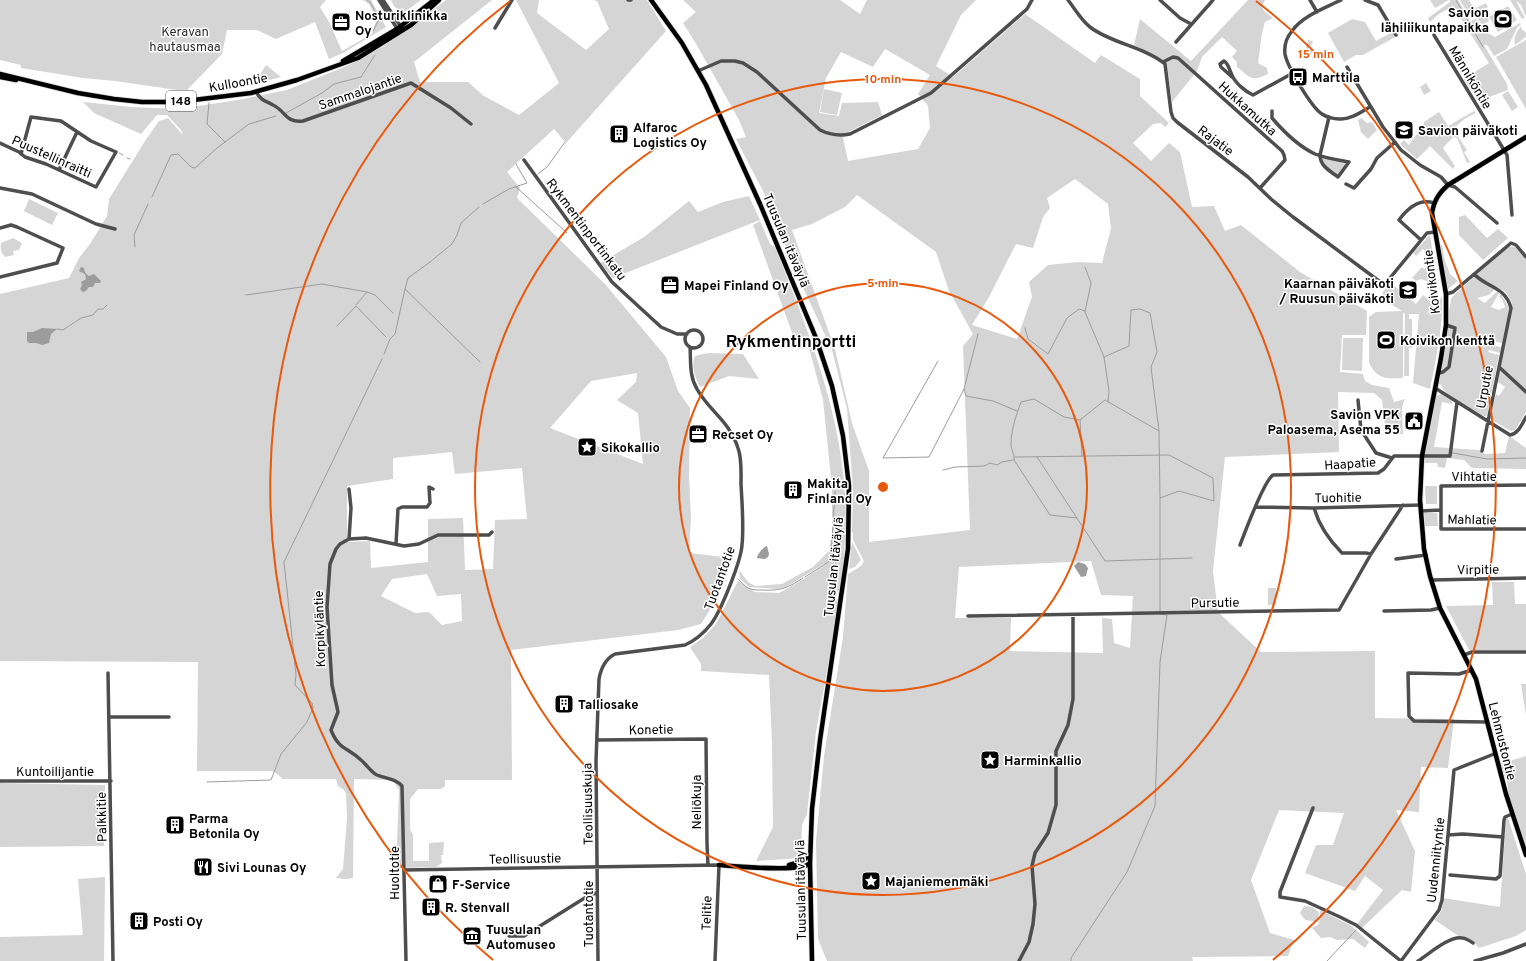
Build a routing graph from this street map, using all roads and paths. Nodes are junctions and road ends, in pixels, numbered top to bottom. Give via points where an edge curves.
1 (379, 0) edge
2 (383, 0) edge
3 (434, 0) edge
4 (439, 0) edge
5 (512, 0) edge
6 (628, 0) edge
7 (632, 0) edge
8 (651, 0) edge
9 (1032, 0) edge
10 (1068, 0) edge
11 (1160, 0) edge
12 (1213, 0) edge
13 (1310, 0) edge
14 (1341, 0) edge
15 (1365, 0) edge
16 (1317, 12) junction
17 (1191, 24) junction
18 (495, 28) dead end
19 (400, 29) junction
20 (1396, 35) dead end
21 (1434, 35) dead end
22 (1176, 42) dead end
23 (1163, 62) junction
24 (1347, 67) dead end
25 (698, 71) junction
26 (1293, 73) junction
27 (0, 74) edge
28 (0, 77) edge
29 (1232, 77) dead end
30 (24, 80) junction
31 (256, 92) junction
32 (1370, 107) junction
33 (1272, 111) dead end
34 (1329, 117) junction
35 (471, 124) dead end
36 (77, 132) junction
37 (1526, 137) edge
38 (1394, 142) junction
39 (0, 143) edge
40 (1504, 150) junction
41 (21, 154) junction
42 (1320, 155) junction
43 (524, 160) dead end
44 (59, 170) junction
45 (1346, 184) dead end
46 (1448, 185) junction
47 (0, 188) edge
48 (1260, 188) junction
49 (1434, 203) junction
50 (1512, 215) dead end
51 (1497, 223) dead end
52 (0, 228) edge
53 (115, 229) dead end
54 (1435, 232) junction
55 (1421, 240) junction
56 (1526, 257) edge
57 (1474, 274) junction
58 (0, 277) edge
59 (1446, 294) junction
60 (1446, 326) junction
61 (677, 334) junction
62 (687, 334) junction
63 (685, 340) junction
64 (690, 347) junction
65 (696, 348) junction
66 (690, 357) junction
67 (1499, 367) junction
68 (1439, 373) junction
69 (1435, 388) junction
70 (1526, 392) edge
71 (1358, 400) dead end
72 (1457, 402) junction
73 (1526, 417) edge
74 (1488, 420) junction
75 (1482, 451) dead end
76 (1422, 456) junction
77 (1392, 458) junction
78 (1526, 486) edge
79 (349, 489) dead end
80 (433, 489) dead end
81 (1421, 504) junction
82 (1403, 505) junction
83 (1441, 505) joint
84 (1256, 507) junction
85 (1314, 508) junction
86 (1441, 510) junction
87 (1421, 511) junction
88 (1526, 529) edge
89 (492, 532) dead end
90 (349, 539) junction
91 (396, 544) junction
92 (1240, 545) dead end
93 (1371, 554) junction
94 (1426, 555) junction
95 (1396, 559) dead end
96 (1526, 578) edge
97 (1431, 580) junction
98 (1440, 608) junction
99 (1384, 611) dead end
100 (1073, 615) junction
101 (968, 616) dead end
102 (1526, 652) edge
103 (1464, 655) junction
104 (1472, 670) junction
105 (108, 673) dead end
106 (169, 717) dead end
107 (110, 718) junction
108 (1486, 722) junction
109 (706, 739) joint
110 (597, 740) junction
111 (1494, 754) junction
112 (0, 781) edge
113 (111, 781) junction
114 (402, 786) joint
115 (1313, 808) dead end
116 (1512, 814) junction
117 (1448, 835) junction
118 (1503, 837) junction
119 (810, 854) junction
120 (1526, 856) edge
121 (810, 863) junction
122 (708, 865) junction
123 (719, 865) junction
124 (598, 867) junction
125 (764, 867) junction
126 (404, 870) junction
127 (1450, 875) dead end
128 (811, 879) junction
129 (597, 893) junction
130 (509, 936) dead end
131 (1473, 943) dead end
132 (1526, 944) edge
133 (812, 959) edge
134 (1492, 959) edge
135 (113, 961) edge
136 (406, 961) edge
137 (598, 961) edge
138 (714, 961) edge
139 (1019, 961) edge
140 (1401, 961) edge
141 (1418, 961) edge
142 (1475, 961) edge

1 - 19 street
2 - 19 street
3 - 19 main road, Kulloontie / 148
4 - 19 main road, Kulloontie / 148 via 418,19
5 - 18 street
6 - 7 street
8 - 25 main road, Tuusulan itäväylä via 682,43
9 - 25 street via 1028,9 931,93 850,134 841,136 820,130 757,72 743,63 721,61
10 - 23 street via 1091,28
11 - 17 street
12 - 17 street
13 - 16 street
14 - 16 street
15 - 20 street via 1378,5
16 - 26 street via 1298,24 1288,38 1285,54
17 - 22 street
19 - 31 main road, Kulloontie / 148 via 335,66
21 - 40 street, Männiköntie
23 - 48 street, Rajatie via 1168,72 1169,100 1173,118
23 - 48 street, Hukkamutka via 1173,57 1178,58 1282,151 1284,160
24 - 32 street
25 - 119 main road, Tuusulan itäväylä via 760,204 816,338 832,386 847,463 850,494 848,549 815,774
26 - 29 street via 1253,95
26 - 34 street via 1314,107
27 - 30 main road, Kulloontie / 148
28 - 30 main road, Kulloontie / 148
30 - 31 main road, Kulloontie / 148 via 107,98 142,102 204,100
31 - 35 street, Sammalojantie via 265,103 273,105 296,122 411,83
32 - 34 street via 1348,118
32 - 38 street
33 - 42 street via 1272,118 1293,139
34 - 42 street
36 - 41 street via 61,121 32,117
36 - 44 street
36 - 44 street, Puustellinraitti via 116,152 96,187
37 - 40 main road
38 - 45 street via 1377,158 1354,188
38 - 46 street
39 - 41 street, Puustellinraitti
40 - 46 main road
40 - 50 street, Männiköntie via 1507,156
41 - 44 street, Puustellinraitti
42 - 42 street via 1323,166 1338,177 1349,162
43 - 61 street, Rykmentinportinkatu via 612,282 661,327
46 - 49 main road
46 - 51 street via 1455,187
47 - 53 street via 32,194 96,224
48 - 55 street, Rajatie via 1304,225 1385,284
49 - 54 main road, Koivikontie via 1432,213
49 - 55 street via 1428,201 1412,206 1399,220
52 - 58 street via 11,225 63,248 56,264
54 - 55 street via 1427,234
54 - 59 main road, Koivikontie
56 - 57 street via 1511,243
57 - 59 street
57 - 67 street, Urputie via 1502,292 1510,303
59 - 60 main road, Koivikontie
60 - 68 main road, Koivikontie
60 - 68 street via 1455,328 1450,362 1449,367
61 - 62 street, Rykmentinportinkatu
61 - 63 street, Rykmentinportinkatu
62 - 63 street
62 - 65 street via 695,330 702,335 702,342
63 - 64 street
64 - 65 street
64 - 66 street, Tuotantotie
65 - 66 street
66 - 110 street, Tuotantotie via 692,377 697,388 733,434 739,449 743,525 740,553 718,614 693,642 620,653 604,663 599,678
67 - 70 street
67 - 74 street, Urputie
68 - 69 main road, Koivikontie
69 - 72 street
69 - 76 main road, Koivikontie
71 - 77 street via 1361,430 1376,453
72 - 74 street
72 - 76 street, Haapatie via 1450,456
73 - 74 street via 1518,430 1510,435
74 - 75 street, Urputie
76 - 77 street, Haapatie
76 - 81 main road, Koivikontie
77 - 84 street, Haapatie via 1378,473 1273,475 1264,486
78 - 83 street, Vihtatie via 1441,486
79 - 90 street
80 - 91 street via 429,487 430,503 427,508 402,506 398,509
81 - 82 street, Tuohitie
81 - 87 main road, Koivikontie
82 - 85 street, Tuohitie
82 - 93 street, Pursutie
83 - 86 street, Mahlatie
84 - 85 street, Tuohitie
84 - 92 street
85 - 93 street via 1317,518 1342,553
86 - 87 street
86 - 88 street, Mahlatie via 1440,529
87 - 94 main road, Koivikontie
89 - 91 street via 489,535 438,535 419,544
90 - 91 street via 366,538
90 - 114 street, Korpikyläntie via 336,549 328,578 326,607 332,685 338,712 331,730 342,748 360,758 376,774
93 - 100 street, Pursutie via 1339,610
94 - 95 street
94 - 97 main road, Koivikontie
96 - 97 street, Virpitie
97 - 98 main road, Koivikontie
98 - 99 street
98 - 103 main road, Koivikontie
100 - 101 street, Pursutie
100 - 139 street via 1073,699 1068,725 1056,751 1056,805 1048,833 1035,853 1032,866 1035,904 1033,924 1029,942
102 - 103 street via 1472,652
103 - 104 main road, Lehmustontie
104 - 108 main road, Lehmustontie
104 - 108 street via 1459,674 1408,673 1409,716 1414,721
105 - 107 street, Palkkitie
106 - 107 street
107 - 113 street, Palkkitie
108 - 111 main road, Lehmustontie
109 - 110 street, Konetie
109 - 122 street, Neliökuja
110 - 124 street, Teollisuuskuja
111 - 116 main road, Lehmustontie
111 - 117 street, Uudenniityntie via 1457,768 1453,772
112 - 113 street, Kuntoilijantie
113 - 135 street, Palkkitie
114 - 126 street, Huoltotie
115 - 140 street via 1280,897 1305,901 1351,923
116 - 118 street via 1505,817
116 - 120 main road, Lehmustontie
117 - 118 street
117 - 140 street, Uudenniityntie via 1439,910
118 - 127 street via 1500,876 1496,879
119 - 121 main road, Tuusulan itäväylä
119 - 125 main road via 799,863
121 - 125 main road via 800,867
121 - 128 main road, Tuusulan itäväylä
122 - 123 street, Teollisuustie
122 - 124 street, Teollisuustie
123 - 125 main road
123 - 138 street, Telitie
124 - 126 street, Teollisuustie
124 - 129 street, Tuotantotie
125 - 128 main road via 802,870 807,872
126 - 136 street, Huoltotie
128 - 133 main road, Tuusulan itäväylä
129 - 130 street via 591,894 524,936
129 - 137 street, Tuotantotie
131 - 141 street via 1455,938
132 - 134 street
134 - 142 street

